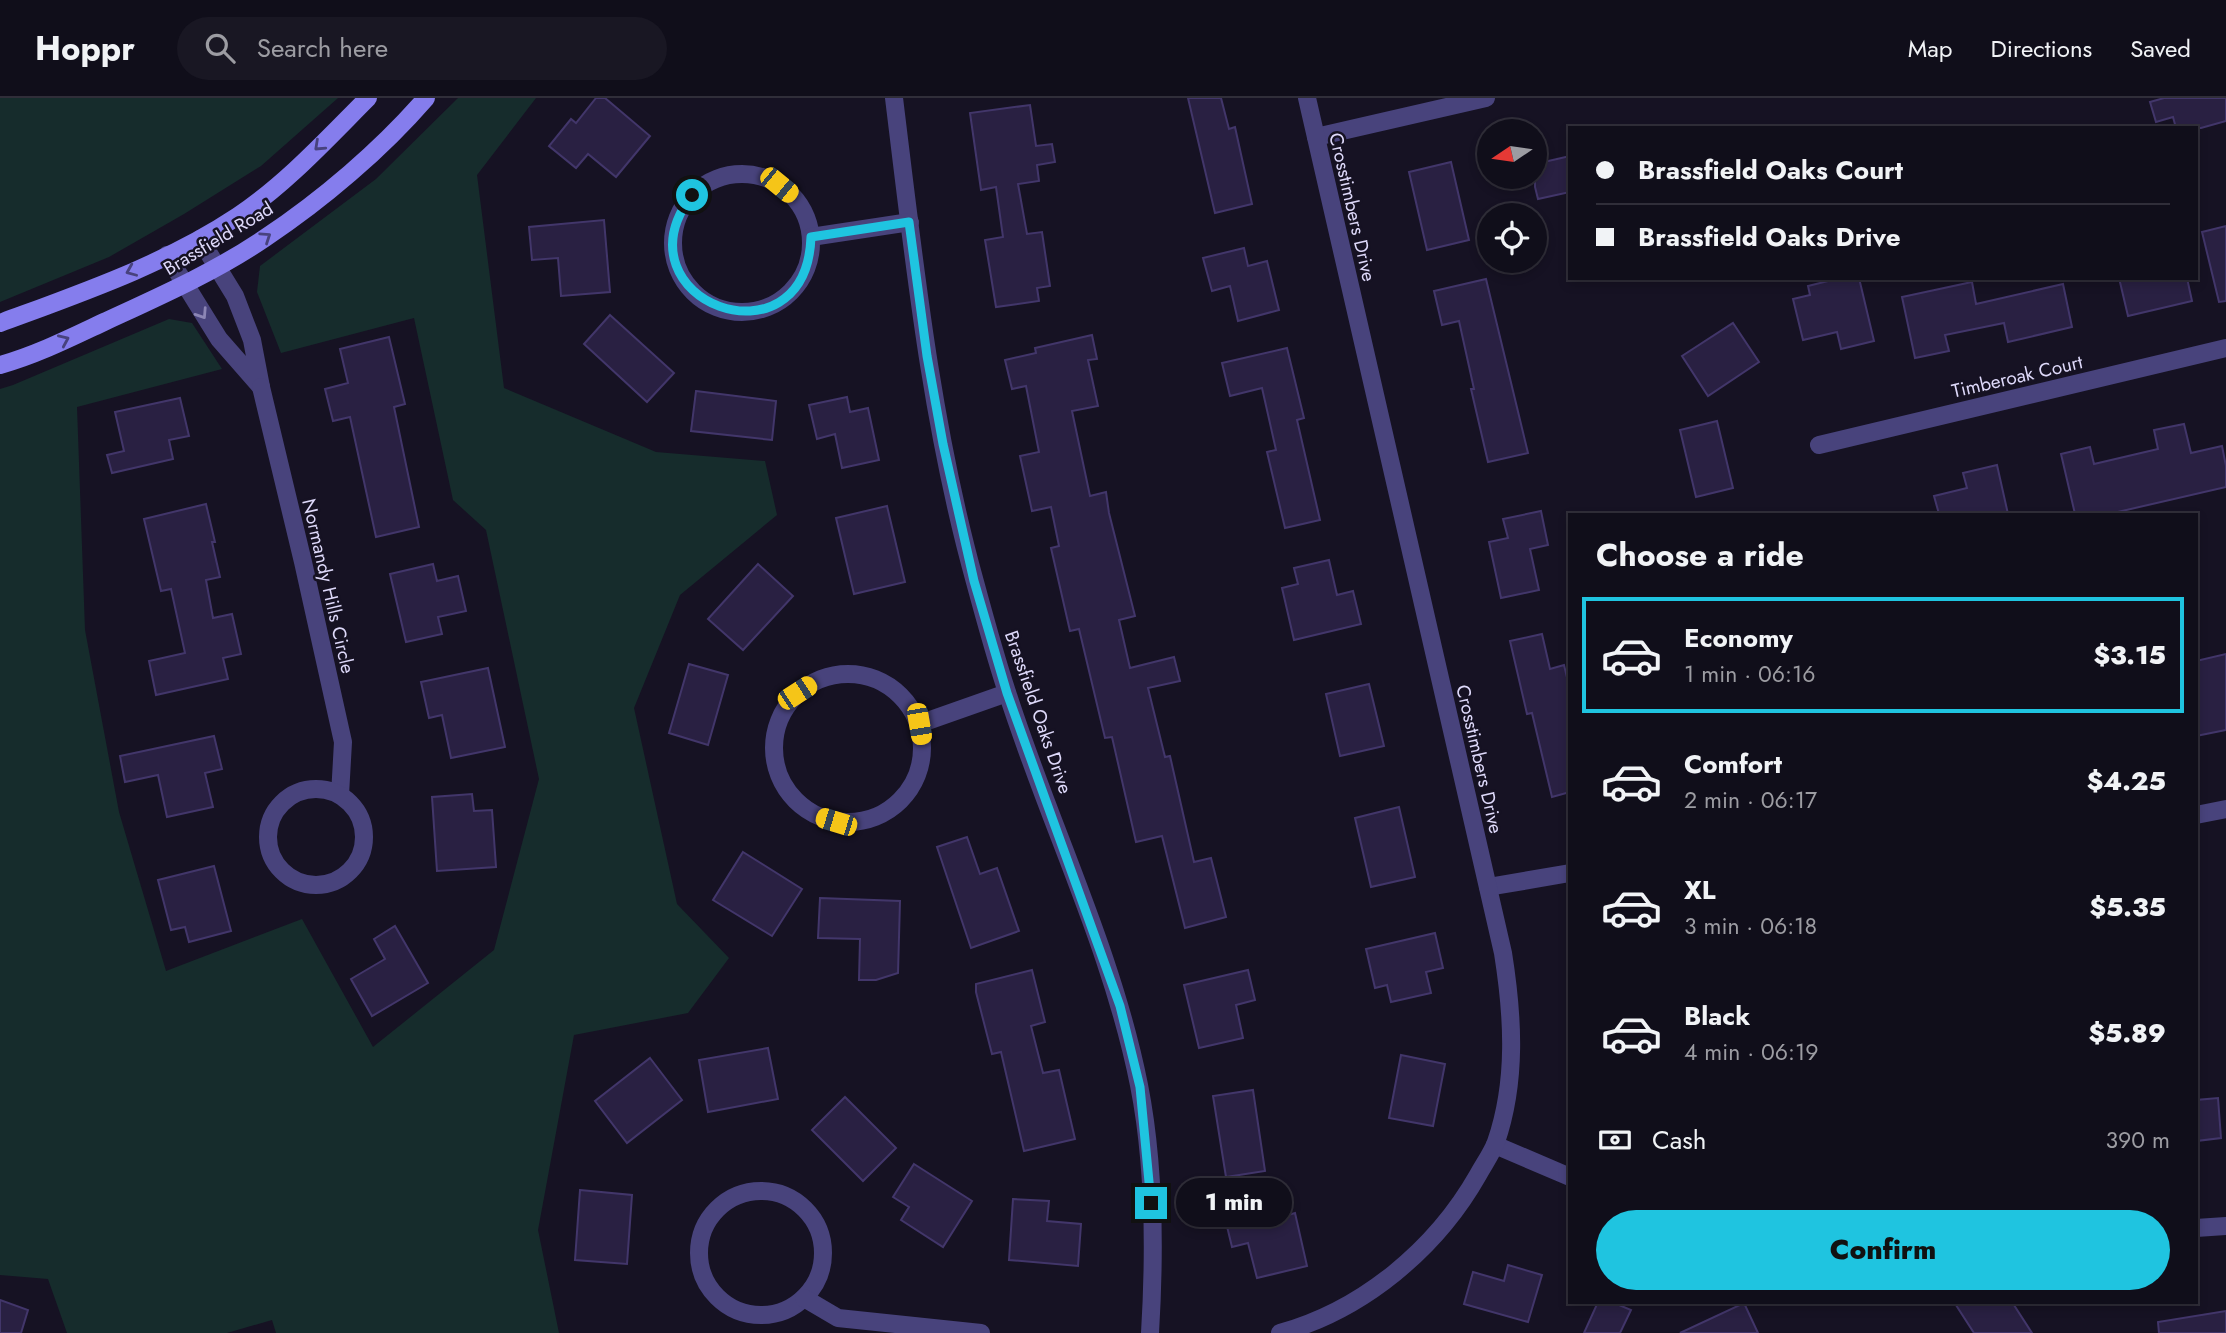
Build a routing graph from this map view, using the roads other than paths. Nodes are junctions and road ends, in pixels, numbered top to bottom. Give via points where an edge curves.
1 (368, 98) edge
2 (426, 98) edge
3 (894, 98) edge
4 (1307, 98) edge
5 (1486, 98) edge
6 (1316, 137) junction
7 (909, 222) junction
8 (811, 237) junction
9 (200, 239) junction
10 (167, 256) junction
11 (217, 266) junction
12 (184, 284) junction
13 (0, 323) edge
14 (2226, 348) edge
15 (0, 365) edge
16 (261, 387) junction
17 (1819, 445) dead end
18 (1007, 693) junction
19 (919, 724) junction
20 (340, 795) junction
21 (2226, 809) edge
22 (2198, 815) edge
23 (1568, 873) edge
24 (1488, 887) junction
25 (1495, 1145) junction
26 (1568, 1176) edge
27 (2226, 1226) edge
28 (2198, 1228) edge
29 (804, 1298) junction
30 (981, 1333) edge
31 (1150, 1333) edge
32 (1280, 1333) edge

1 -> 9 street, Brassfield Road via 282,181
11 -> 2 street, Brassfield Road via 264,239 331,189
3 - 7 street, Brassfield Oaks Drive
4 - 6 street, Crosstimbers Drive
5 - 6 street
6 - 24 street, Crosstimbers Drive
7 - 8 street
7 - 18 street, Brassfield Oaks Drive via 947,467
8 - 8 street via 791,195 765,178 734,175 692,195 675,230 674,253 685,282 701,298 720,309 750,312 778,302 800,281
9 - 10 street, Brassfield Road
9 - 11 street, Normandy Hills Circle
10 - 12 street, Normandy Hills Circle
10 -> 13 street, Brassfield Road
11 - 12 street, Brassfield Road
11 - 16 street, Normandy Hills Circle via 253,340
15 -> 12 street, Brassfield Road via 57,344
12 -> 16 street, Normandy Hills Circle via 219,339
14 - 17 street, Timberoak Court
16 - 20 street, Normandy Hills Circle via 343,742
18 - 19 street
18 - 31 street, Brassfield Oaks Drive via 1115,989 1140,1087 1153,1227
19 - 19 street via 908,702 878,680 842,673 818,679 797,693 782,713 774,737 775,762 797,803 836,822 858,822 879,816 912,788 923,746
20 - 20 street via 309,789 281,803 272,816 267,831 273,862 297,882 312,886 343,878 362,852 361,820
21 - 22 street
23 - 24 street
24 - 25 street, Crosstimbers Drive via 1511,999 1513,1050
25 - 26 street
25 - 32 street, Crosstimbers Drive via 1446,1221 1392,1276 1325,1317
27 - 28 street
29 - 29 street via 817,1281 823,1261 822,1239 814,1220 799,1204 780,1194 759,1191 722,1205 701,1238 699,1258 715,1294 748,1314 767,1315
29 - 30 street via 838,1318

